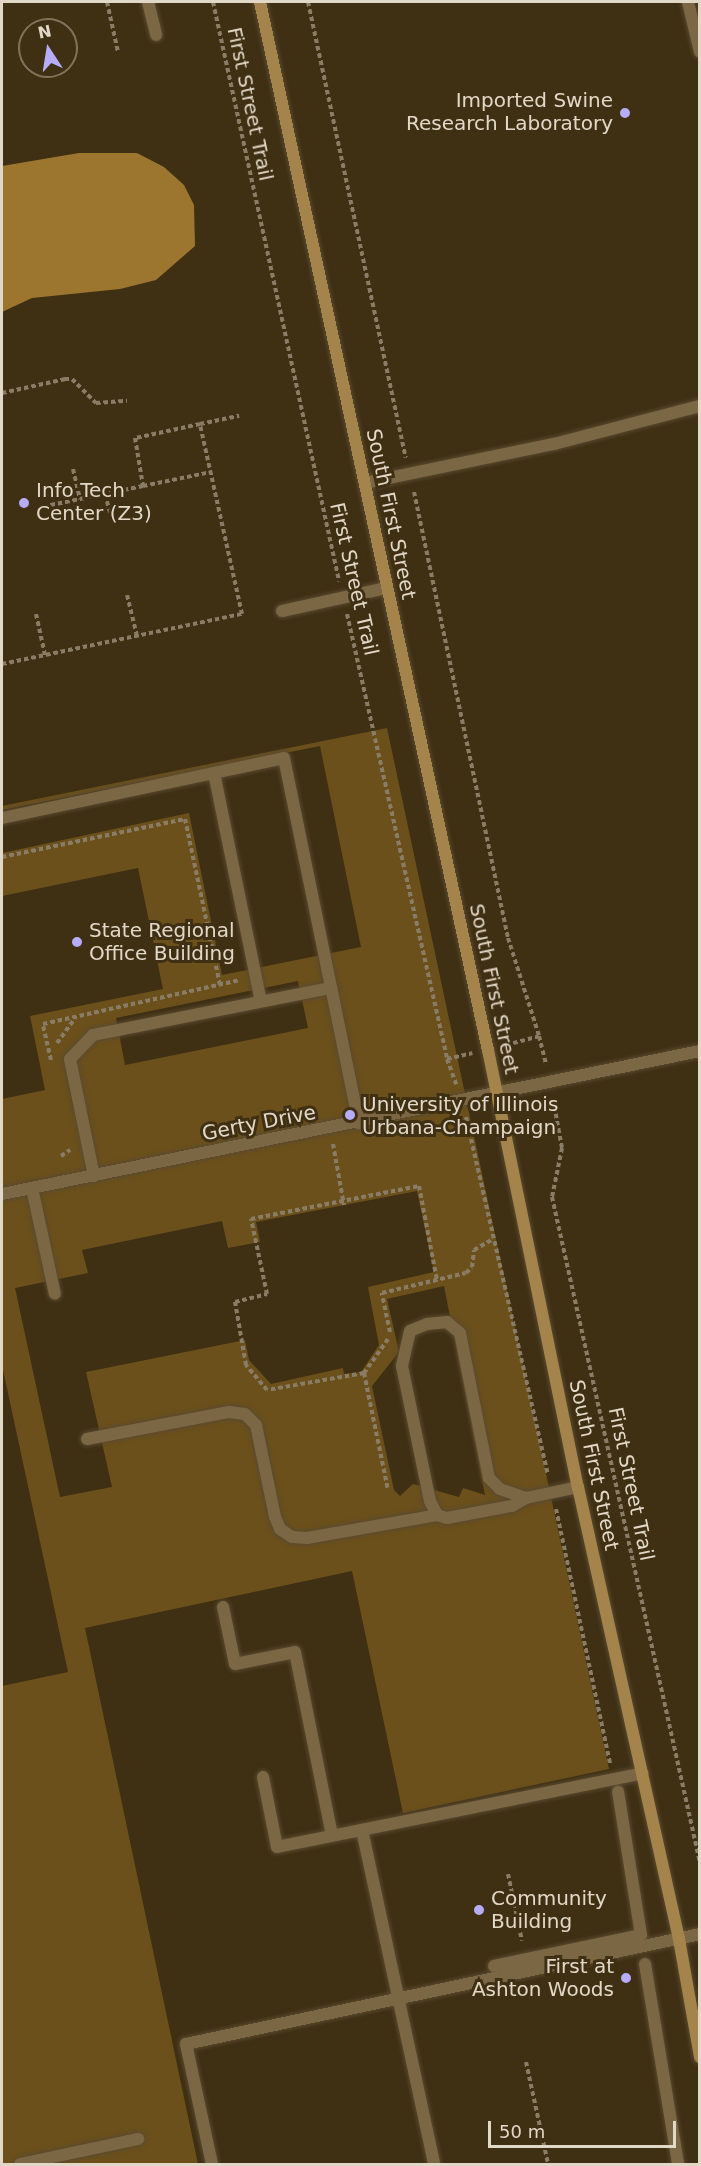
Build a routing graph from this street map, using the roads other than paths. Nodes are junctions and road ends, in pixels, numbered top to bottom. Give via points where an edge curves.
1 (148, 2) edge
2 (260, 2) edge
3 (688, 2) edge
4 (156, 35) dead end
5 (699, 52) edge
6 (699, 406) edge
7 (364, 483) junction
8 (386, 588) junction
9 (282, 611) dead end
10 (214, 773) junction
11 (2, 818) edge
12 (331, 988) junction
13 (261, 1001) junction
14 (699, 1051) edge
15 (497, 1093) junction
16 (359, 1123) junction
17 (94, 1176) junction
18 (32, 1188) junction
19 (2, 1194) edge
20 (55, 1294) dead end
21 (87, 1439) dead end
22 (578, 1487) junction
23 (526, 1498) junction
24 (437, 1515) junction
25 (223, 1607) dead end
26 (643, 1773) junction
27 (263, 1777) dead end
28 (618, 1792) dead end
29 (362, 1830) junction
30 (332, 1835) junction
31 (699, 1934) edge
32 (679, 1939) junction
33 (645, 1964) dead end
34 (494, 1966) dead end
35 (398, 1999) junction
36 (699, 2057) edge
37 (138, 2139) dead end
38 (20, 2164) edge
39 (212, 2164) edge
40 (434, 2164) edge
41 (678, 2164) edge

1 - 4 street
2 - 7 street, South First Street
3 - 5 street
6 - 7 street via 554,444
7 - 8 street, South First Street
8 - 9 street
8 - 15 street, South First Street
10 - 11 street
10 - 12 street via 284,758
10 - 13 street
12 - 13 street
12 - 16 street
13 - 17 street via 93,1035 70,1059
14 - 15 street, Gerty Drive
15 - 16 street, Gerty Drive
15 - 22 street, South First Street
16 - 17 street, Gerty Drive
17 - 18 street, Gerty Drive
18 - 19 street, Gerty Drive
18 - 20 street
21 - 24 street via 229,1412 245,1414 256,1425 274,1517 280,1529 292,1537 307,1538
22 - 23 street
22 - 26 street, South First Street
23 - 24 street via 512,1506 447,1518
23 - 24 street via 500,1489 489,1478 460,1333 447,1322 427,1324 410,1331 402,1366 430,1501
25 - 30 street via 235,1664 295,1652
26 - 29 street
26 - 32 street, South First Street
27 - 30 street via 277,1847
28 - 34 street via 641,1935
29 - 30 street
29 - 35 street
31 - 32 street
32 - 35 street
32 - 36 street, South First Street
33 - 41 street
35 - 39 street via 186,2044
35 - 40 street
37 - 38 street

